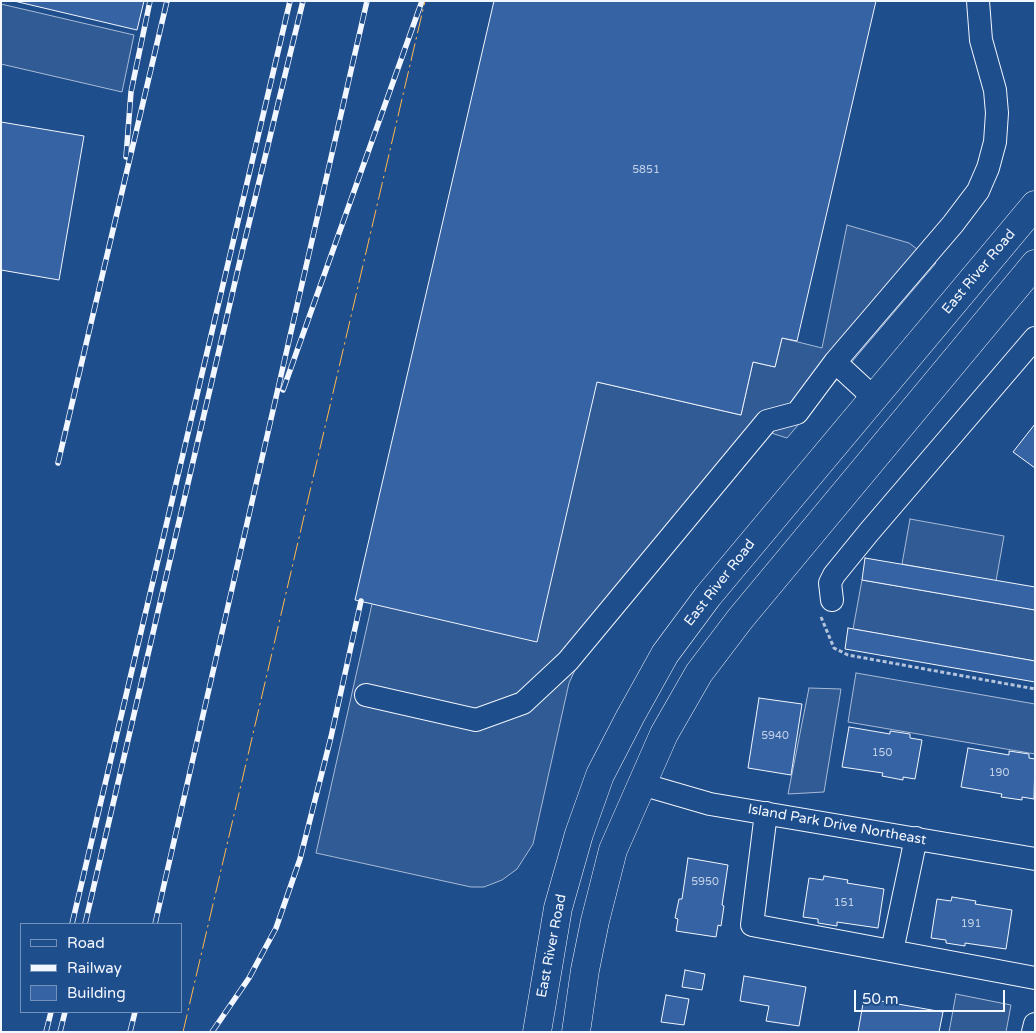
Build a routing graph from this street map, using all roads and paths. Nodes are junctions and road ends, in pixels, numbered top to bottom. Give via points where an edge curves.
1 (978, 1) edge
2 (1035, 205) edge
3 (1035, 264) edge
4 (1035, 338) edge
5 (835, 362) junction
6 (873, 397) junction
7 (825, 605) joint
8 (1035, 689) edge
9 (366, 694) dead end
10 (641, 784) junction
11 (766, 813) junction
12 (916, 838) junction
13 (1035, 859) edge
14 (892, 951) junction
15 (1035, 978) edge
16 (1035, 1024) edge
17 (537, 1032) edge
18 (576, 1032) edge
19 (1034, 1032) edge

1 - 5 street via 981,40 995,90 997,113 995,142 988,168 978,191 958,217
2 - 6 main road, East River Road
3 - 10 main road via 740,619 699,673 664,734
4 - 7 street via 834,575
5 - 6 street
5 - 9 street via 797,413 767,421 568,661 523,703 476,720
6 - 17 main road, East River Road via 708,596 666,654 630,717 600,775 579,834 558,908
7 - 8 path via 834,648 848,656
10 - 11 street, Island Park Drive Northeast via 710,804
10 - 18 main road via 611,859 585,970
11 - 12 street, Island Park Drive Northeast
11 - 14 street via 752,925
12 - 13 street, Island Park Drive Northeast
12 - 14 street
14 - 15 street
16 - 19 street

